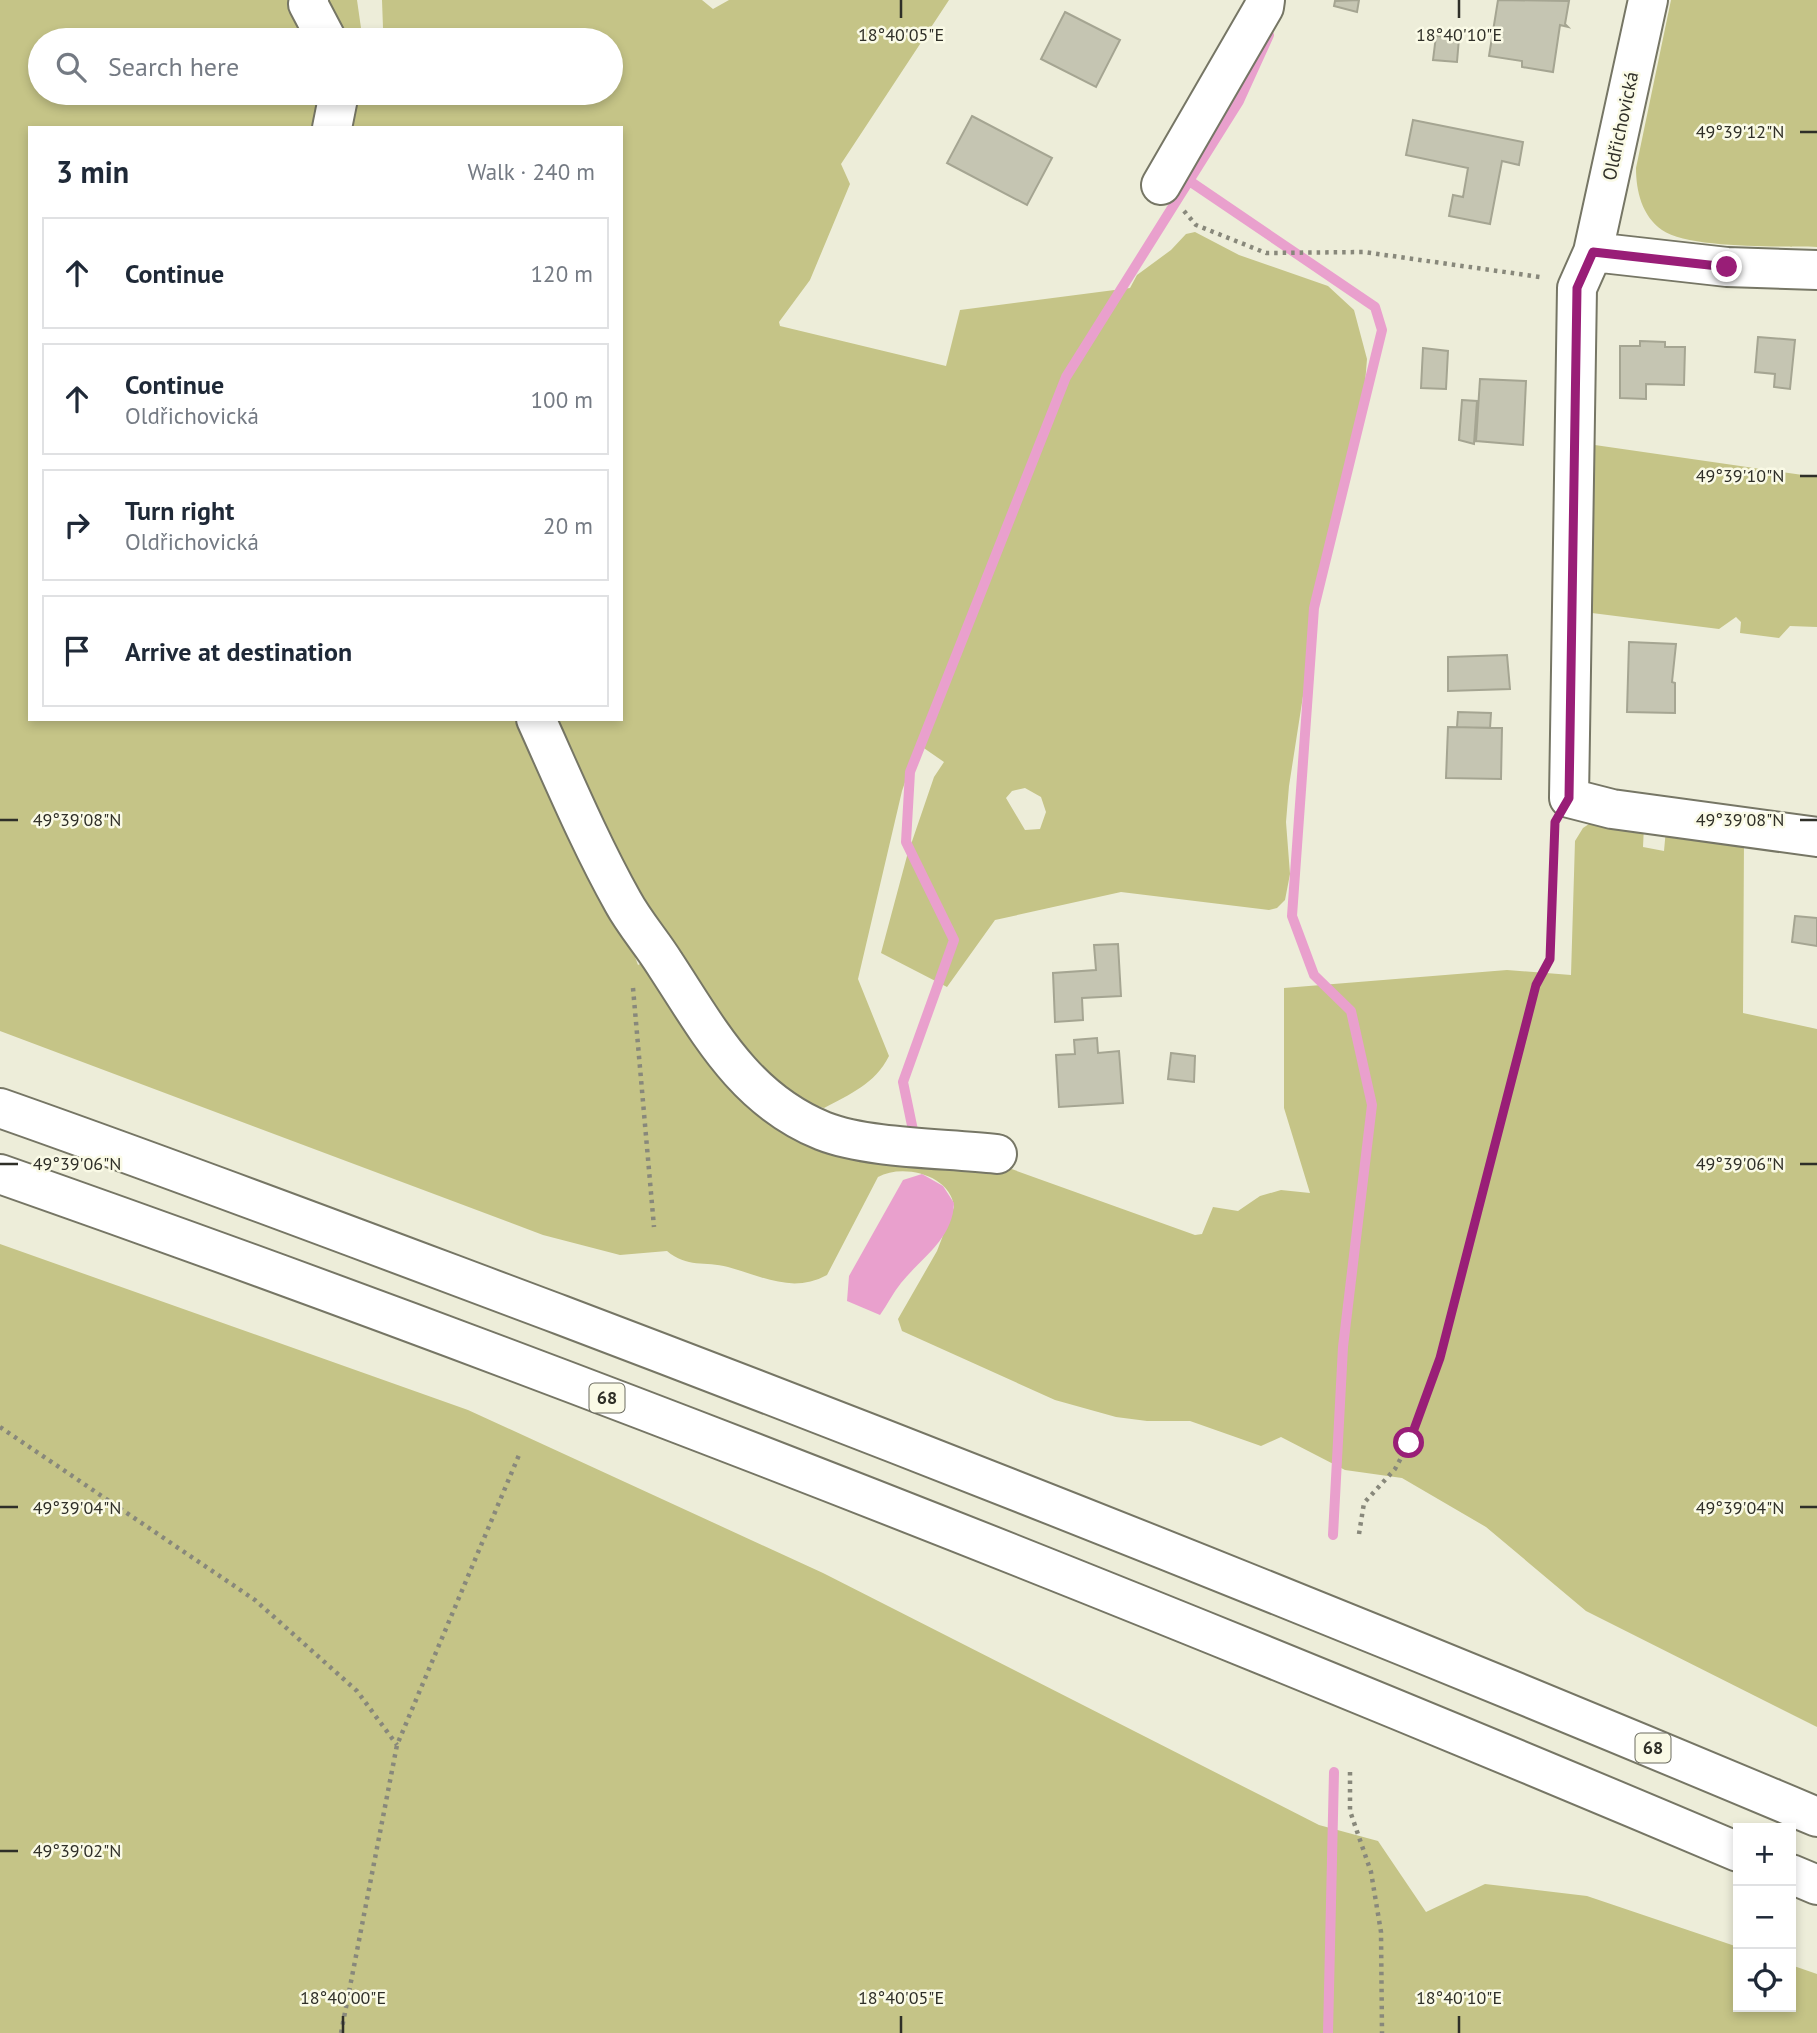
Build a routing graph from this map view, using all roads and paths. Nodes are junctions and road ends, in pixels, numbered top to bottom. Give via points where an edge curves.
1 (309, 0) edge
2 (1265, 0) edge
3 (1648, 0) edge
4 (321, 28) edge
5 (337, 105) edge
6 (332, 126) edge
7 (1161, 185) joint
8 (1593, 252) junction
9 (1817, 270) edge
10 (1577, 288) junction
11 (537, 721) edge
12 (1569, 798) junction
13 (1817, 836) edge
14 (632, 985) dead end
15 (0, 1108) edge
16 (997, 1154) dead end
17 (0, 1174) edge
18 (654, 1227) dead end
19 (0, 1427) edge
20 (519, 1455) dead end
21 (1359, 1534) dead end
22 (397, 1745) junction
23 (1350, 1772) dead end
24 (1817, 1817) edge
25 (1733, 1850) edge
26 (1796, 1876) edge
27 (1817, 1885) edge
28 (341, 2033) edge
29 (1382, 2033) edge

1 - 4 main road
2 - 7 main road
3 - 8 main road, Oldřichovická
5 - 6 main road
7 - 10 path via 1196,225 1266,253 1364,252 1567,282
8 - 9 main road via 1727,267
8 - 10 main road, Oldřichovická
10 - 12 main road, Oldřichovická
11 - 16 main road via 624,905 740,1074 778,1106 823,1131 868,1142
12 - 13 main road via 1612,809
12 - 21 path via 1555,822 1550,959 1536,985 1440,1358 1409,1443 1395,1469 1364,1503
14 - 18 path
15 - 24 main road, 68 via 679,1360 1182,1555
17 - 25 main road, 68 via 788,1465 1210,1632
19 - 22 path via 255,1600 358,1691
20 - 22 path
22 - 28 path
23 - 29 path via 1350,1811 1371,1872 1381,1932
26 - 27 main road

